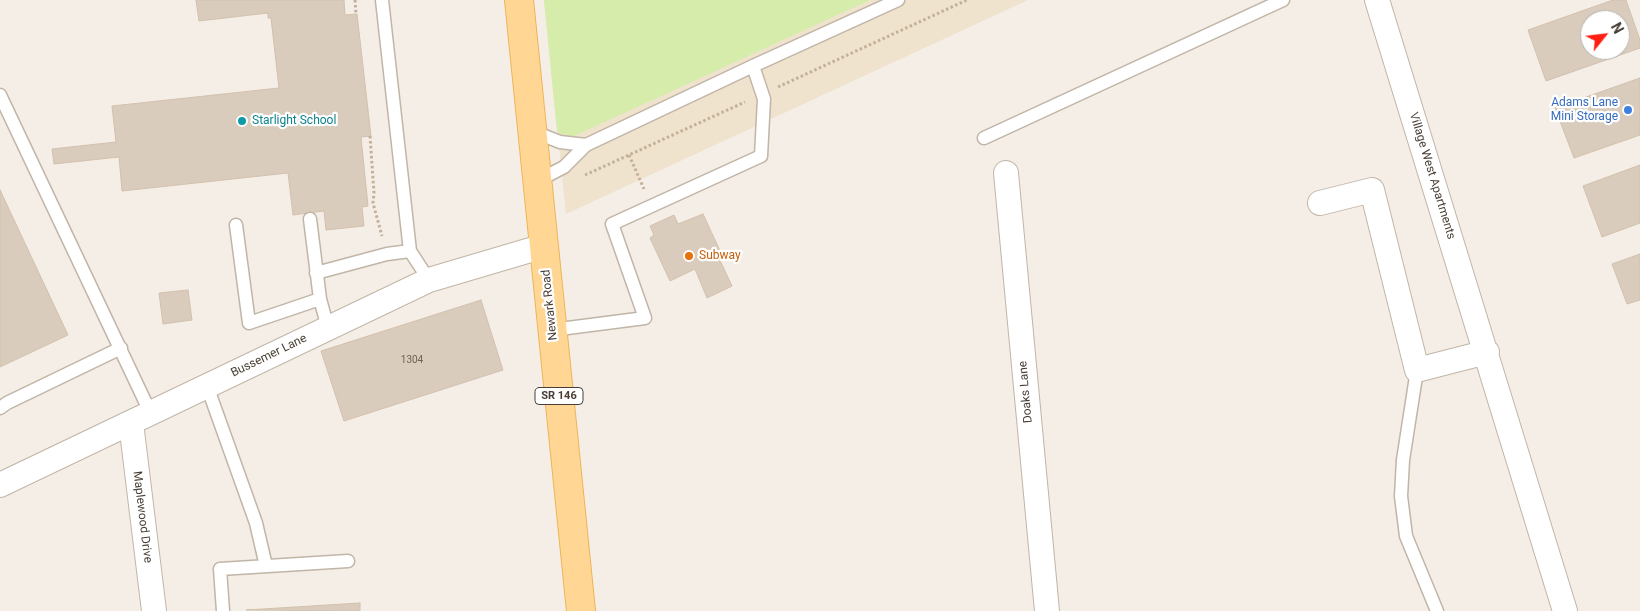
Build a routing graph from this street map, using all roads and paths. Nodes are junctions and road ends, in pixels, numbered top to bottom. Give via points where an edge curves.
1 (355, 0) edge
2 (382, 0) edge
3 (519, 0) edge
4 (898, 0) edge
5 (1283, 0) edge
6 (1377, 0) edge
7 (356, 14) dead end
8 (753, 66) junction
9 (0, 95) edge
10 (532, 132) junction
11 (370, 136) dead end
12 (984, 138) dead end
13 (586, 145) junction
14 (629, 155) dead end
15 (1006, 173) dead end
16 (537, 181) junction
17 (1320, 203) dead end
18 (652, 206) junction
19 (310, 219) dead end
20 (236, 225) dead end
21 (544, 246) junction
22 (410, 250) junction
23 (387, 254) junction
24 (316, 273) junction
25 (429, 280) junction
26 (320, 299) junction
27 (328, 328) junction
28 (552, 330) junction
29 (121, 348) junction
30 (1487, 352) junction
31 (1417, 370) junction
32 (207, 386) junction
33 (0, 408) edge
34 (141, 419) junction
35 (1, 482) edge
36 (348, 561) dead end
37 (266, 566) junction
38 (154, 611) edge
39 (223, 611) edge
40 (581, 611) edge
41 (1046, 611) edge
42 (1437, 611) edge
43 (1565, 611) edge

1 - 7 path
2 - 22 lane
3 - 10 main road, Newark Road / SR 146
4 - 8 lane
5 - 12 lane
6 - 30 street, Village West Apartments
8 - 13 lane
8 - 18 lane via 764,99 761,156
9 - 29 lane
10 - 13 lane via 560,142
10 - 16 main road, Newark Road / SR 146
11 - 23 path via 373,203
13 - 16 lane via 564,167
14 - 18 path
15 - 41 street, Doaks Lane
16 - 21 main road, Newark Road / SR 146
17 - 31 street via 1372,190
18 - 28 lane via 612,224 645,318
19 - 24 lane
20 - 26 lane via 249,323
21 - 25 street, Bussemer Lane
21 - 28 main road, Newark Road / SR 146
22 - 23 lane
22 - 25 lane
23 - 24 lane
24 - 26 lane
25 - 27 street, Bussemer Lane
26 - 27 lane
27 - 32 street, Bussemer Lane
28 - 40 main road, Newark Road / SR 146
29 - 33 lane
29 - 34 lane
30 - 31 street
30 - 43 street, Village West Apartments
31 - 42 lane via 1403,460 1401,496 1406,536
32 - 34 street, Bussemer Lane
32 - 37 lane via 256,523
34 - 35 street, Bussemer Lane
34 - 38 street, Maplewood Drive
36 - 37 lane
37 - 39 lane via 220,569

